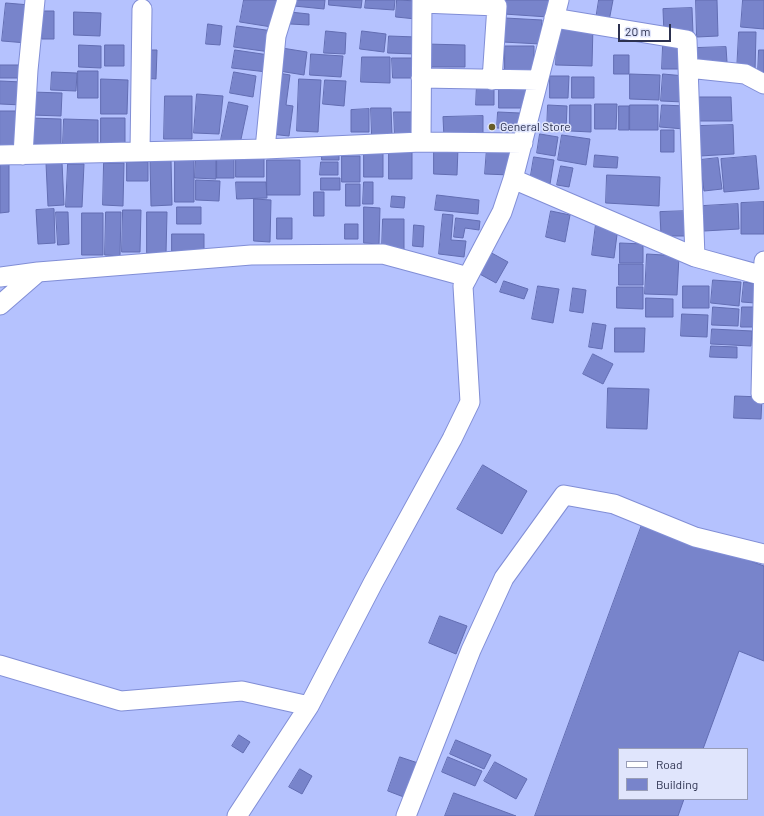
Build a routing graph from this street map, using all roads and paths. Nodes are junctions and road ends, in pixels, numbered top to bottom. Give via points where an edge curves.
1 (35, 0) edge
2 (287, 0) edge
3 (422, 2) edge
4 (142, 9) dead end
5 (556, 9) edge
6 (688, 68) junction
7 (421, 78) junction
8 (492, 80) junction
9 (538, 80) junction
10 (764, 84) edge
11 (421, 142) junction
12 (523, 143) junction
13 (265, 149) junction
14 (140, 152) junction
15 (0, 155) edge
16 (23, 155) junction
17 (513, 180) junction
18 (695, 256) junction
19 (764, 271) edge
20 (38, 272) junction
21 (0, 277) edge
22 (468, 277) junction
23 (0, 305) edge
24 (761, 394) dead end
25 (764, 554) edge
26 (0, 665) edge
27 (309, 706) junction
28 (237, 816) edge
29 (406, 816) edge

1 - 16 street
2 - 13 street via 276,36
3 - 7 street
3 - 8 street via 497,6
4 - 14 street
5 - 6 street via 687,40
5 - 9 street
6 - 10 street via 745,74
6 - 18 street
7 - 8 street
7 - 11 street
8 - 9 street
9 - 12 street
11 - 12 street
11 - 13 street
12 - 17 street
13 - 14 street
14 - 16 street
15 - 16 street
17 - 18 street
17 - 22 street via 502,212
18 - 19 street
19 - 24 street
20 - 21 street
20 - 22 street via 251,255 383,254
20 - 23 street
22 - 27 street via 463,286 470,402
25 - 29 street via 695,537 614,504 564,495 504,578 471,650
26 - 27 street via 121,701 242,691
27 - 28 street

